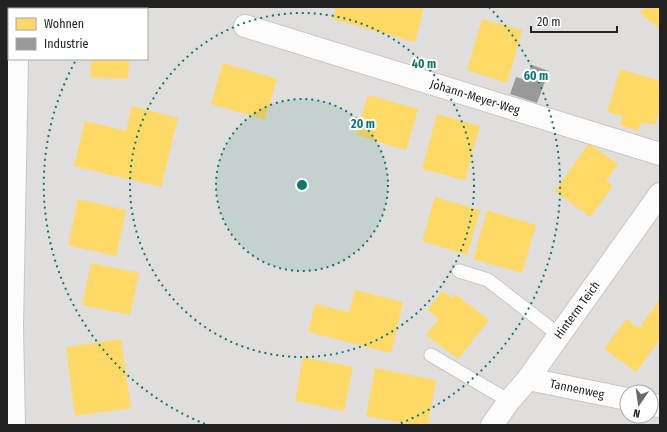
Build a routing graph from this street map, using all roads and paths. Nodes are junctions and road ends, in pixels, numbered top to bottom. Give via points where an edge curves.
1 (245, 26) dead end
2 (17, 60) edge
3 (660, 154) edge
4 (660, 194) edge
5 (459, 271) dead end
6 (9, 325) edge
7 (559, 336) junction
8 (431, 355) dead end
9 (528, 379) junction
10 (619, 398) edge
11 (509, 401) junction
12 (14, 425) edge
13 (492, 425) edge

1 - 3 street, Johann-Meyer-Weg
2 - 6 street
4 - 7 street, Hinterm Teich
5 - 7 lane via 488,280
6 - 12 street
7 - 9 street, Hinterm Teich
8 - 11 lane
9 - 10 street, Tannenweg
9 - 11 street, Hinterm Teich
11 - 13 street, Hinterm Teich

